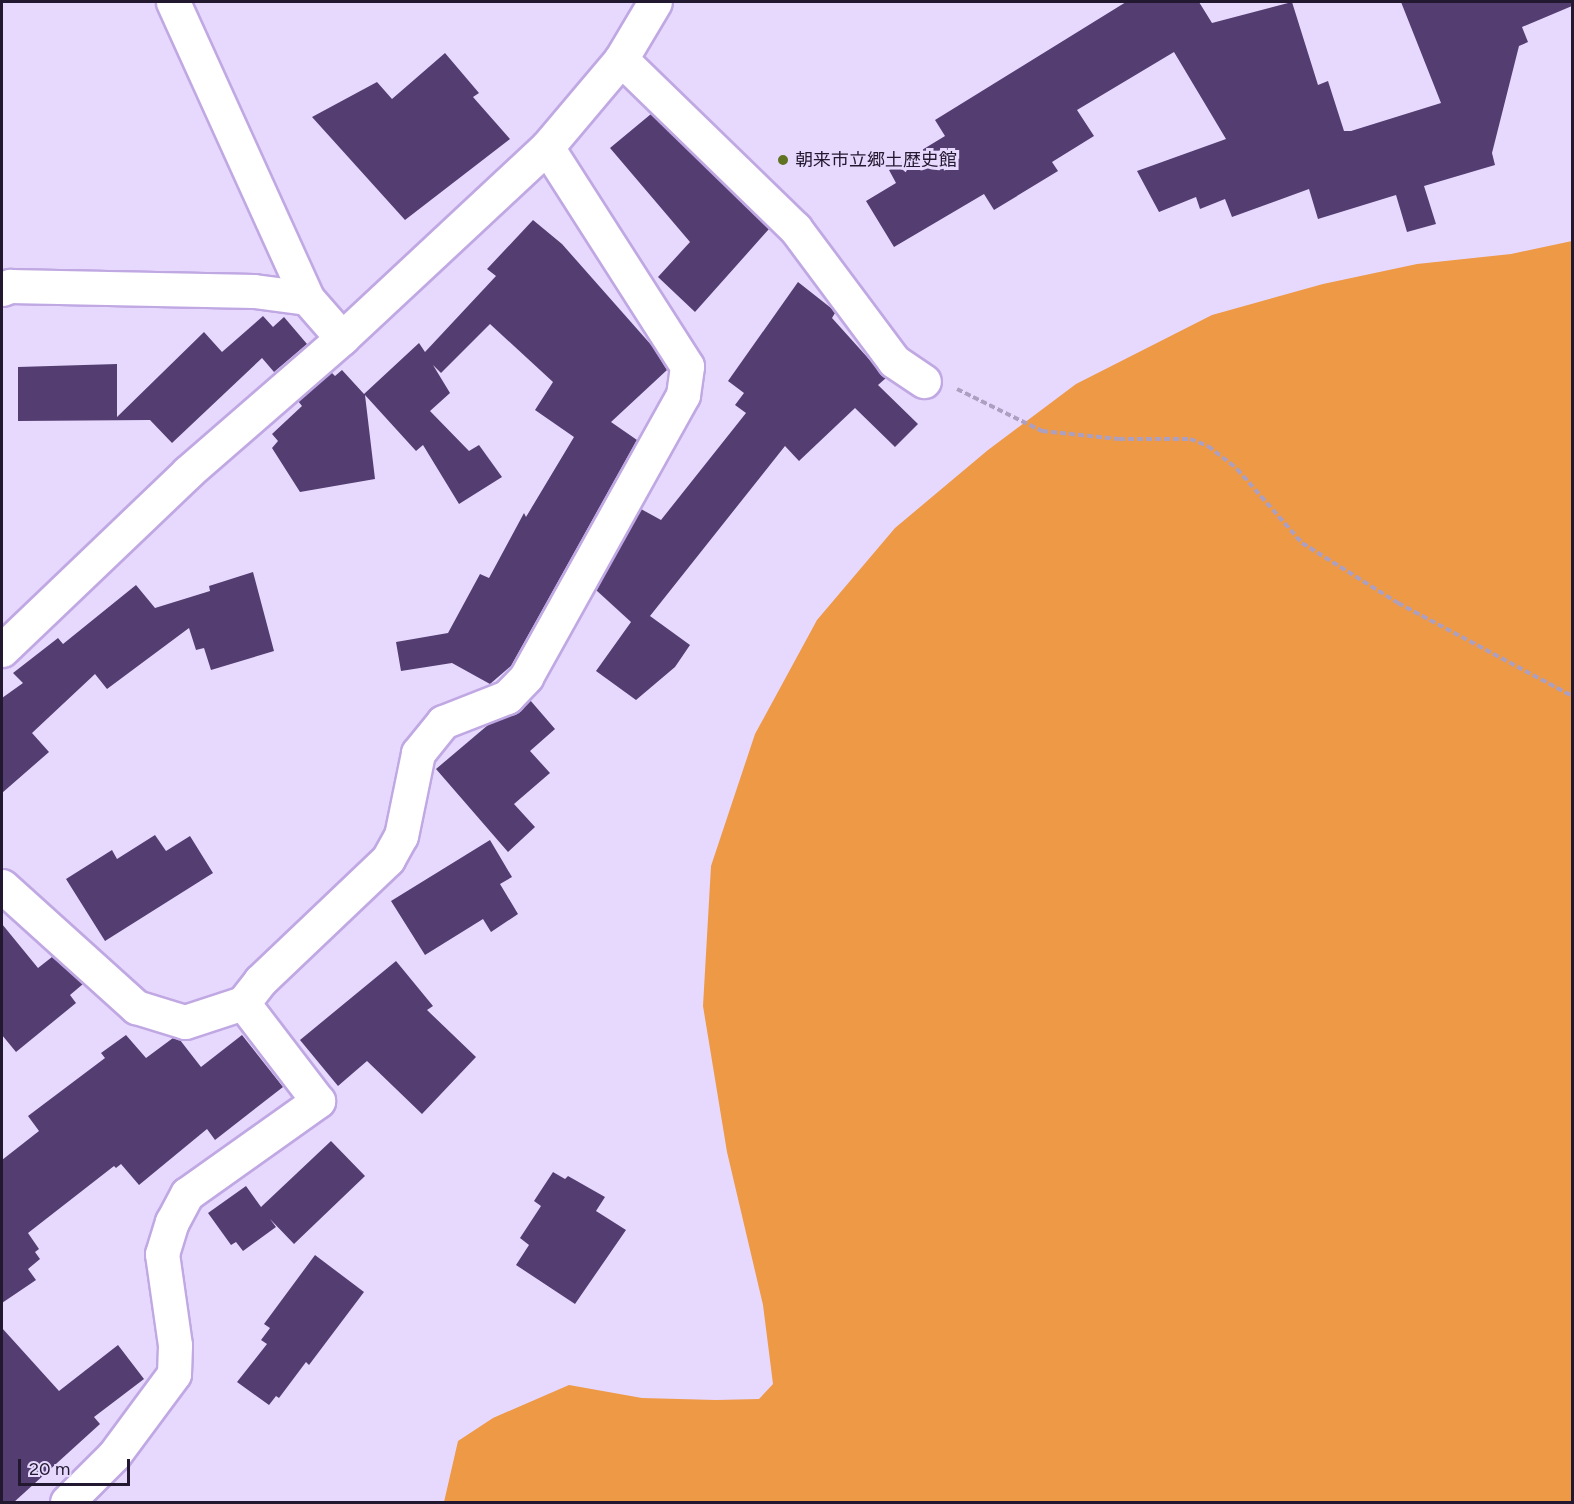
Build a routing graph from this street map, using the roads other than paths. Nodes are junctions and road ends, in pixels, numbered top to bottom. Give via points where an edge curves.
1 (173, 2) edge
2 (654, 2) edge
3 (621, 59) junction
4 (547, 147) junction
5 (2, 289) edge
6 (307, 298) junction
7 (342, 338) junction
8 (924, 381) road end
9 (2, 650) edge
10 (2, 886) edge
11 (243, 1003) junction
12 (67, 1503) edge

1 - 6 street
2 - 3 street
3 - 4 street
3 - 8 street via 795,228 894,361
4 - 7 street
4 - 11 street via 687,366 683,395 526,677 507,697 442,722 418,753 401,836 388,859 260,981
5 - 6 street via 9,286 254,291
6 - 7 street
7 - 9 street via 188,472
10 - 11 street via 136,1007 185,1022
11 - 12 street via 318,1101 187,1194 172,1222 162,1254 175,1345 174,1374 114,1455

